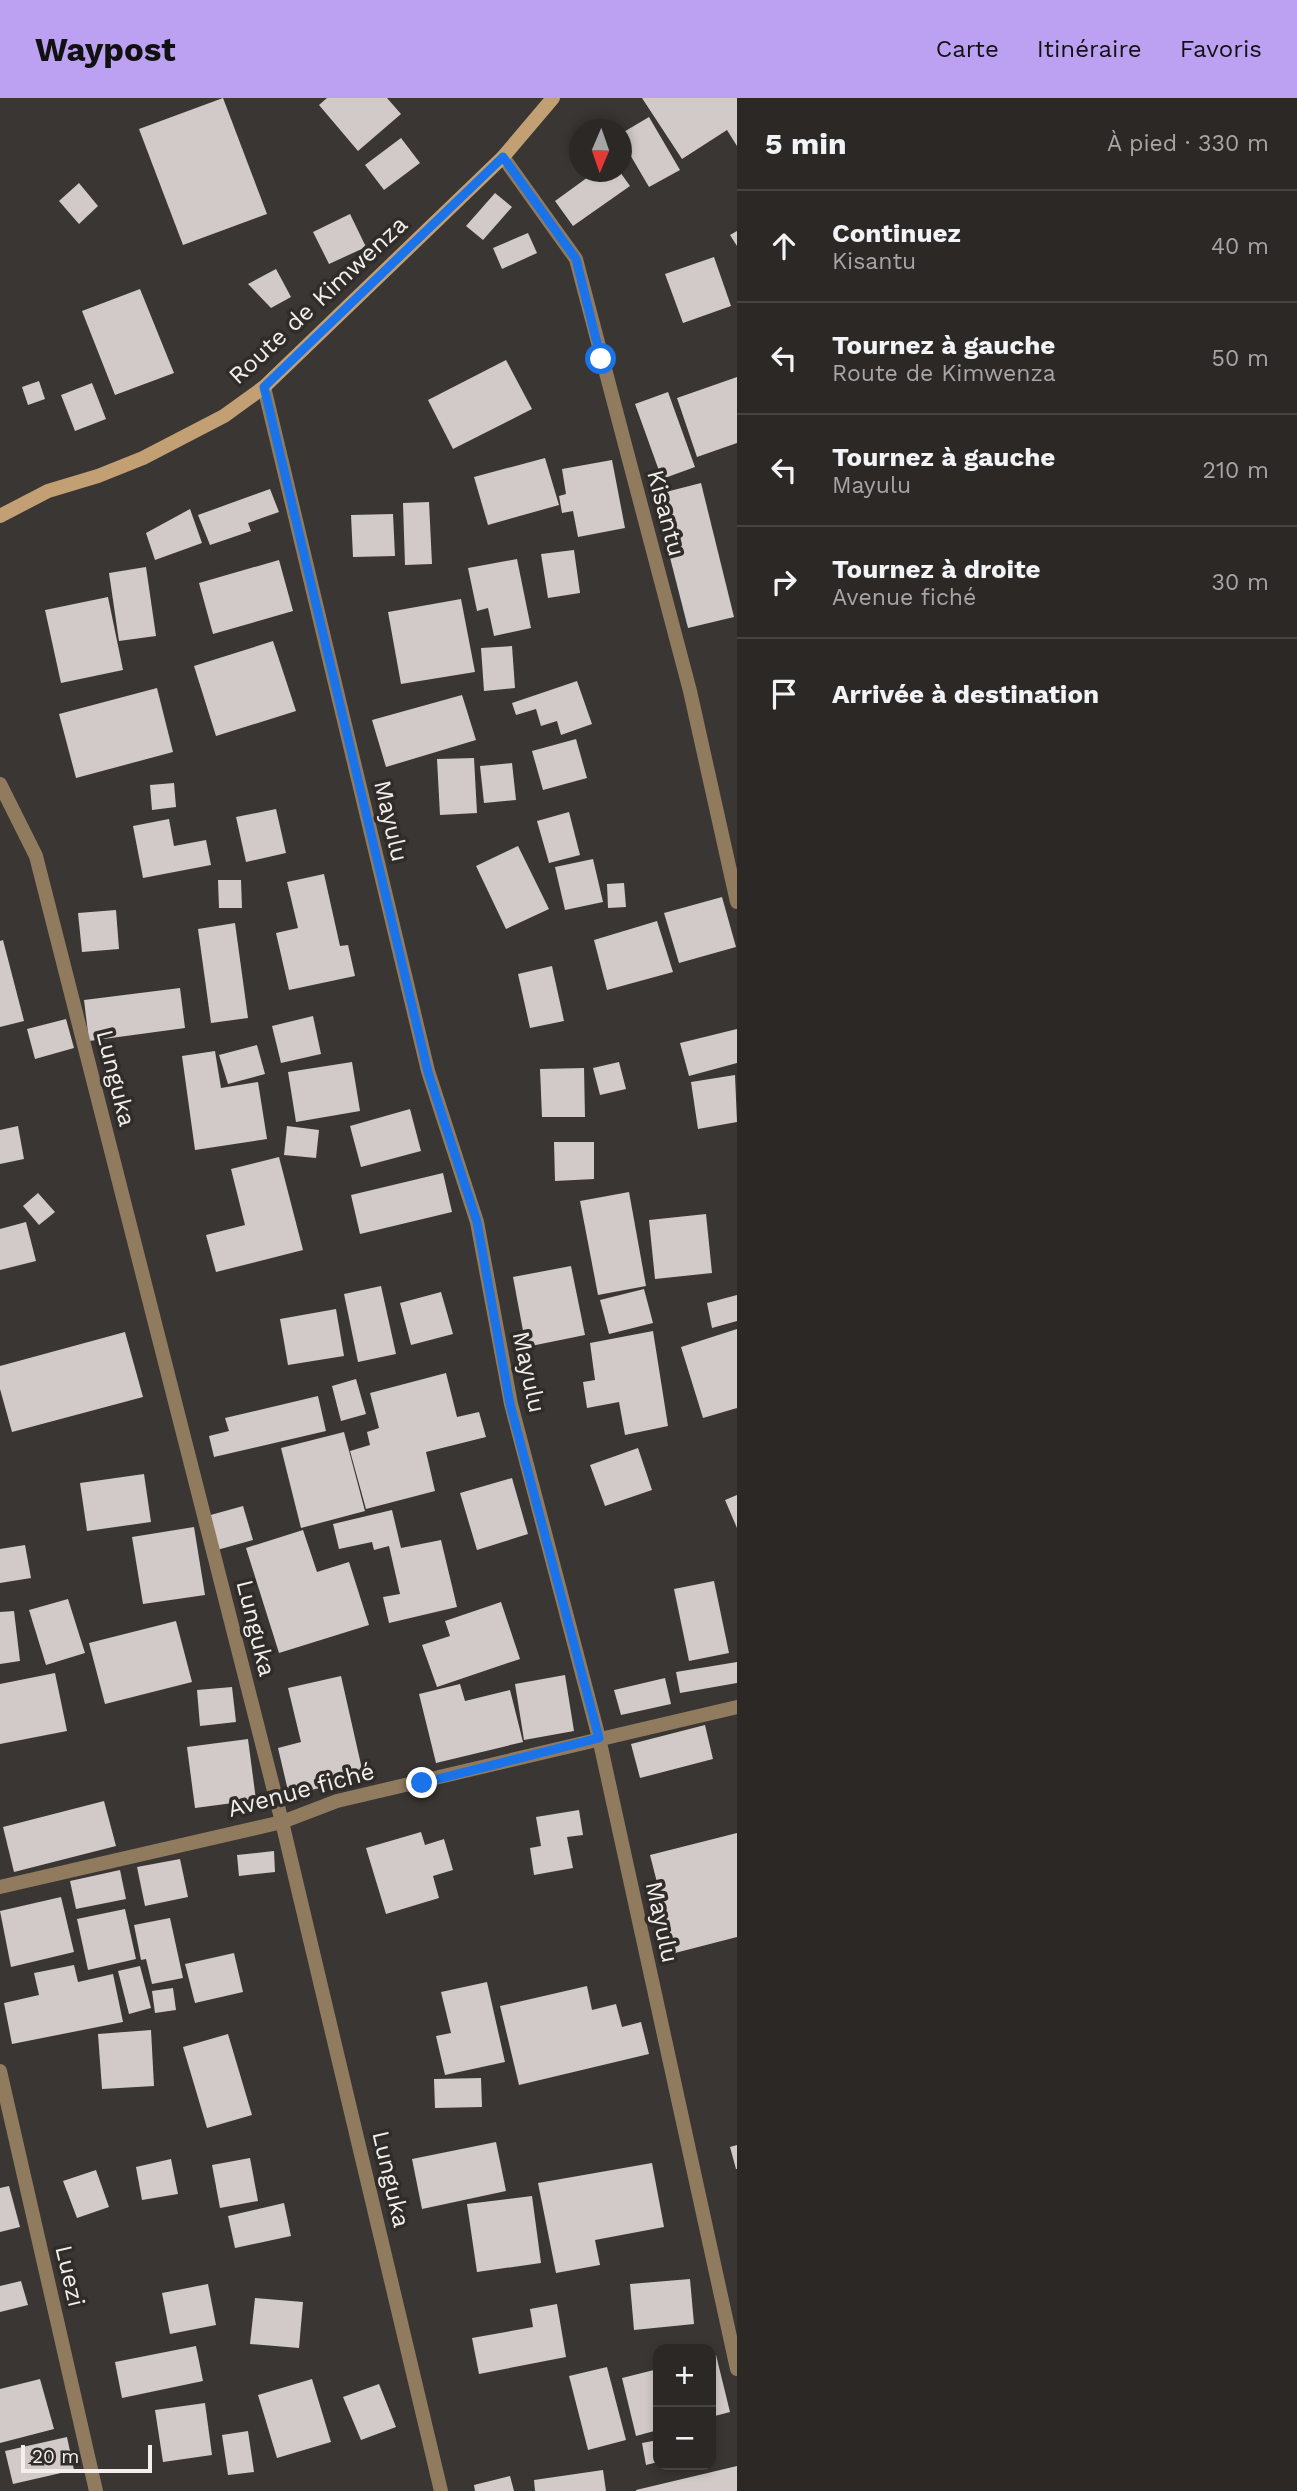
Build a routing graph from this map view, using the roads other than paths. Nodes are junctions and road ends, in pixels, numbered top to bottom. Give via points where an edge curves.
1 (553, 98) edge
2 (503, 157) junction
3 (264, 387) junction
4 (0, 516) edge
5 (0, 785) edge
6 (737, 902) edge
7 (737, 1707) edge
8 (599, 1738) junction
9 (282, 1822) junction
10 (0, 1887) edge
11 (0, 2071) edge
12 (737, 2369) edge
13 (96, 2491) edge
14 (441, 2491) edge

1 - 2 street, Route de Kimwenza
2 - 3 street, Route de Kimwenza
2 - 6 street, Kisantu via 576,259 690,691
3 - 4 street, Route de Kimwenza via 224,416 143,457 48,491
3 - 8 street, Mayulu via 428,1072 477,1222 510,1404
5 - 9 street, Lunguka via 36,856
7 - 8 street, Avenue fiché
8 - 9 street, Avenue fiché via 337,1801
8 - 12 street, Mayulu
9 - 10 street, Avenue fiché
9 - 14 street, Lunguka
11 - 13 street, Luezi

